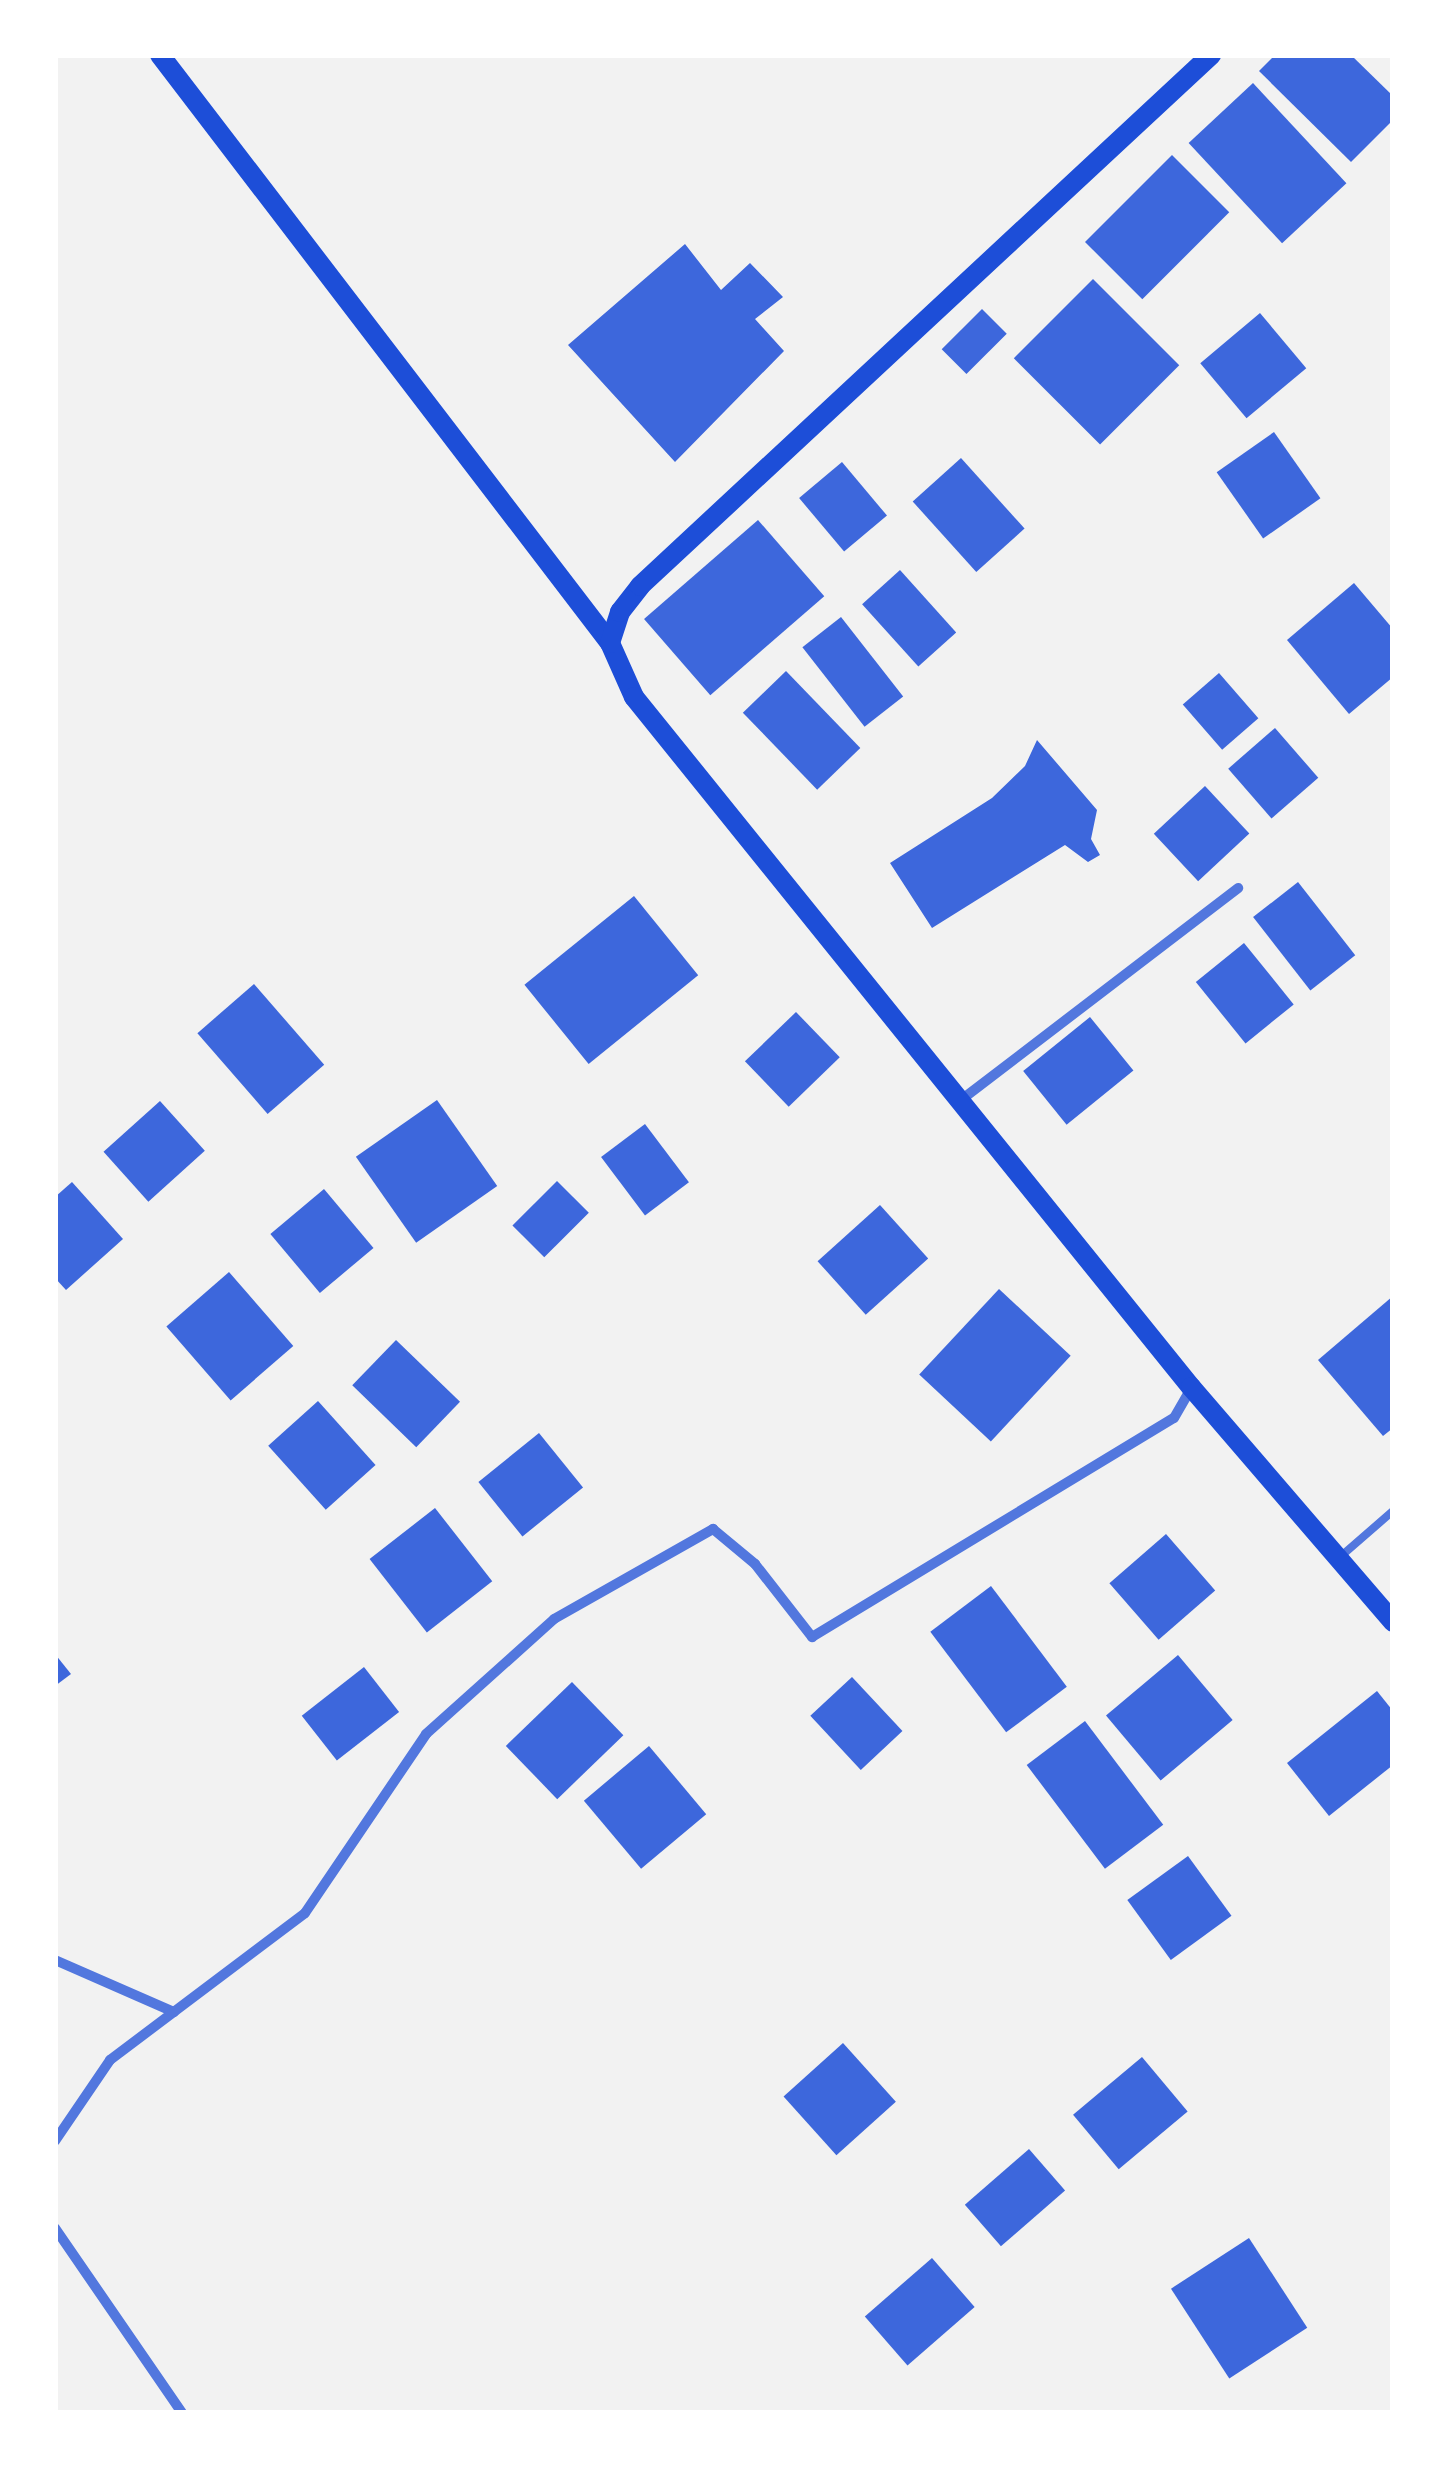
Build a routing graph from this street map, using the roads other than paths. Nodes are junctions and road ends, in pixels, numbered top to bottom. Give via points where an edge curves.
1 (160, 55) edge
2 (1212, 55) edge
3 (610, 643) junction
4 (1238, 888) dead end
5 (960, 1100) junction
6 (1191, 1387) junction
7 (1393, 1511) edge
8 (1338, 1558) junction
9 (1393, 1622) edge
10 (55, 1960) edge
11 (174, 2012) junction
12 (55, 2141) edge
13 (55, 2228) edge
14 (182, 2413) edge

1 - 3 main road
2 - 3 main road via 640,586 620,612
3 - 5 main road via 634,697
4 - 5 street
5 - 6 main road
6 - 8 main road
6 - 11 street via 1174,1418 812,1637 755,1564 713,1529 554,1619 426,1734 304,1913
7 - 8 lane
8 - 9 main road
10 - 11 street
11 - 12 street via 110,2060
13 - 14 street

